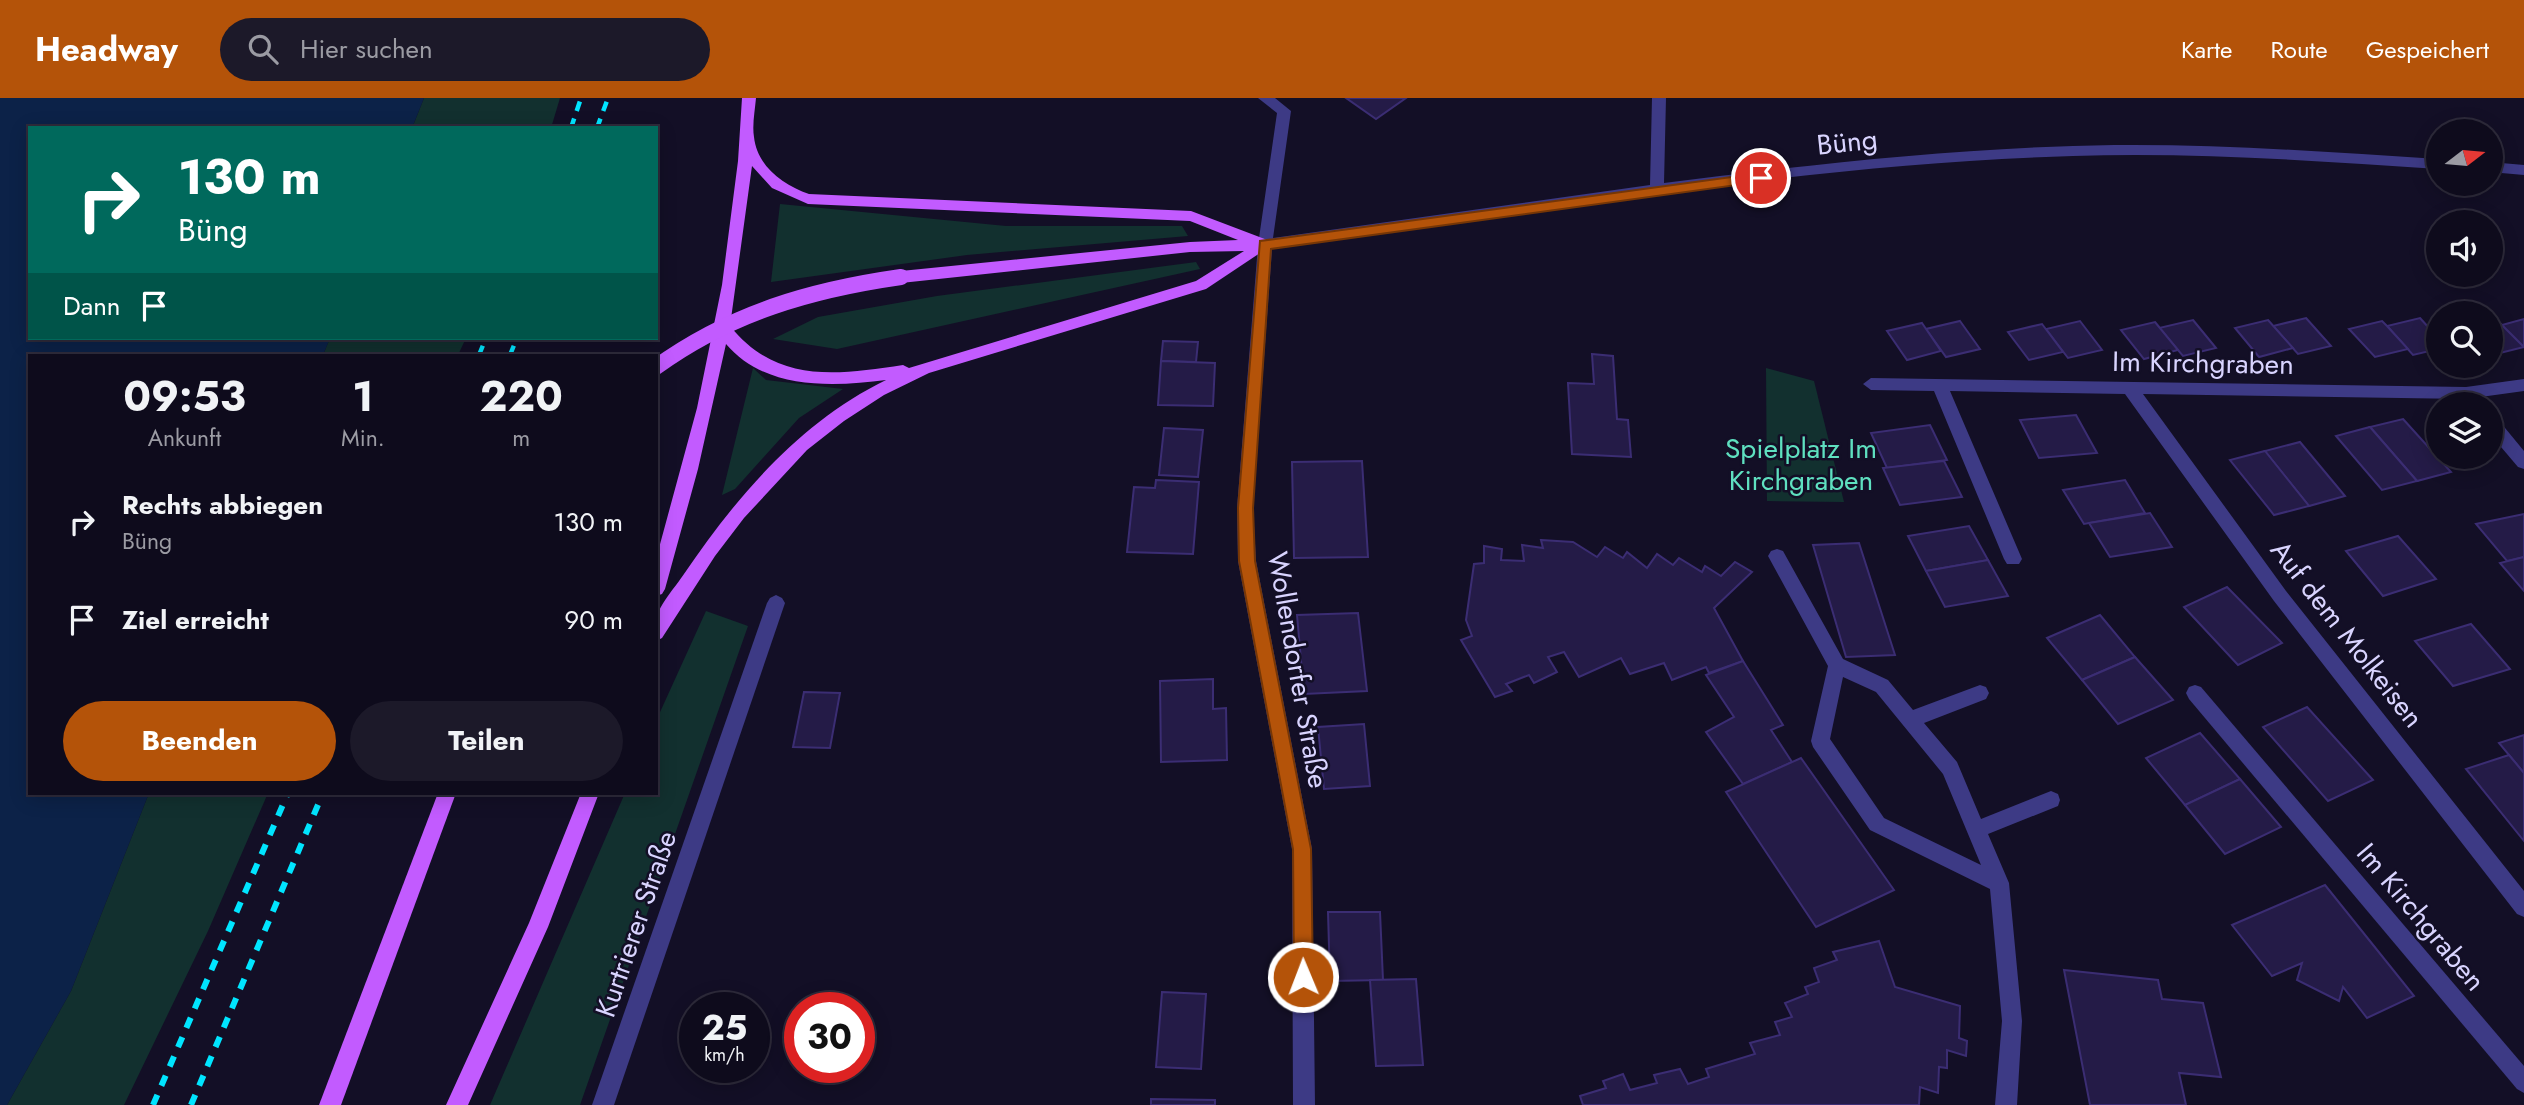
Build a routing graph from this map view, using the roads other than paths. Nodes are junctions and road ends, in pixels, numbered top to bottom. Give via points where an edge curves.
1 (749, 98) edge
2 (1265, 98) edge
3 (1659, 98) edge
4 (747, 139) junction
5 (2426, 163) edge
6 (2503, 168) edge
7 (2524, 170) edge
8 (1657, 190) junction
9 (1265, 244) junction
10 (722, 328) junction
11 (658, 366) edge
12 (924, 368) junction
13 (1871, 384) dead end
14 (1939, 385) junction
15 (2524, 385) edge
16 (2131, 390) junction
17 (2498, 392) edge
18 (2426, 398) edge
19 (2503, 437) edge
20 (2524, 462) edge
21 (1777, 556) dead end
22 (2013, 559) dead end
23 (658, 582) edge
24 (776, 603) dead end
25 (658, 630) edge
26 (1837, 665) junction
27 (1980, 693) dead end
28 (2195, 693) dead end
29 (1910, 720) junction
30 (446, 795) edge
31 (589, 795) edge
32 (2051, 800) dead end
33 (1976, 830) junction
34 (1999, 883) junction
35 (2524, 907) edge
36 (2524, 1082) edge
37 (330, 1105) edge
38 (457, 1105) edge
39 (603, 1105) edge
40 (1304, 1105) edge
41 (2006, 1105) edge

1 - 4 main road
2 - 9 street, Wollendorfer Straße via 1284,111
3 - 8 street
4 - 9 main road via 764,175 792,195 808,199 1192,216
4 - 10 main road via 740,232
5 - 8 street, Büng via 2231,150 2071,151 1939,159
6 - 7 street
8 - 9 street, Büng
9 - 11 main road, bridge via 1190,247 833,287 774,301 708,331
9 - 12 main road via 1201,285
9 - 40 street, Wollendorfer Straße via 1245,508 1247,561 1302,849
10 - 12 main road via 745,353 781,371 861,377
10 - 23 main road
12 - 25 main road via 860,401 781,461 717,538
13 - 14 street, Im Kirchgraben
14 - 16 street, Im Kirchgraben
14 - 22 street
15 - 17 street, Im Kirchgraben
16 - 18 street, Im Kirchgraben
16 - 35 street, Auf dem Molkeisen via 2280,596
19 - 20 street
21 - 26 street
24 - 39 street, Kurtrierer Straße
26 - 29 street via 1882,685
26 - 34 street via 1820,741 1877,824
27 - 29 street
28 - 36 street, Im Kirchgraben
29 - 33 street via 1950,768
30 - 37 main road
31 - 38 main road via 538,928
32 - 33 street
33 - 34 street
34 - 41 street via 2012,1021

